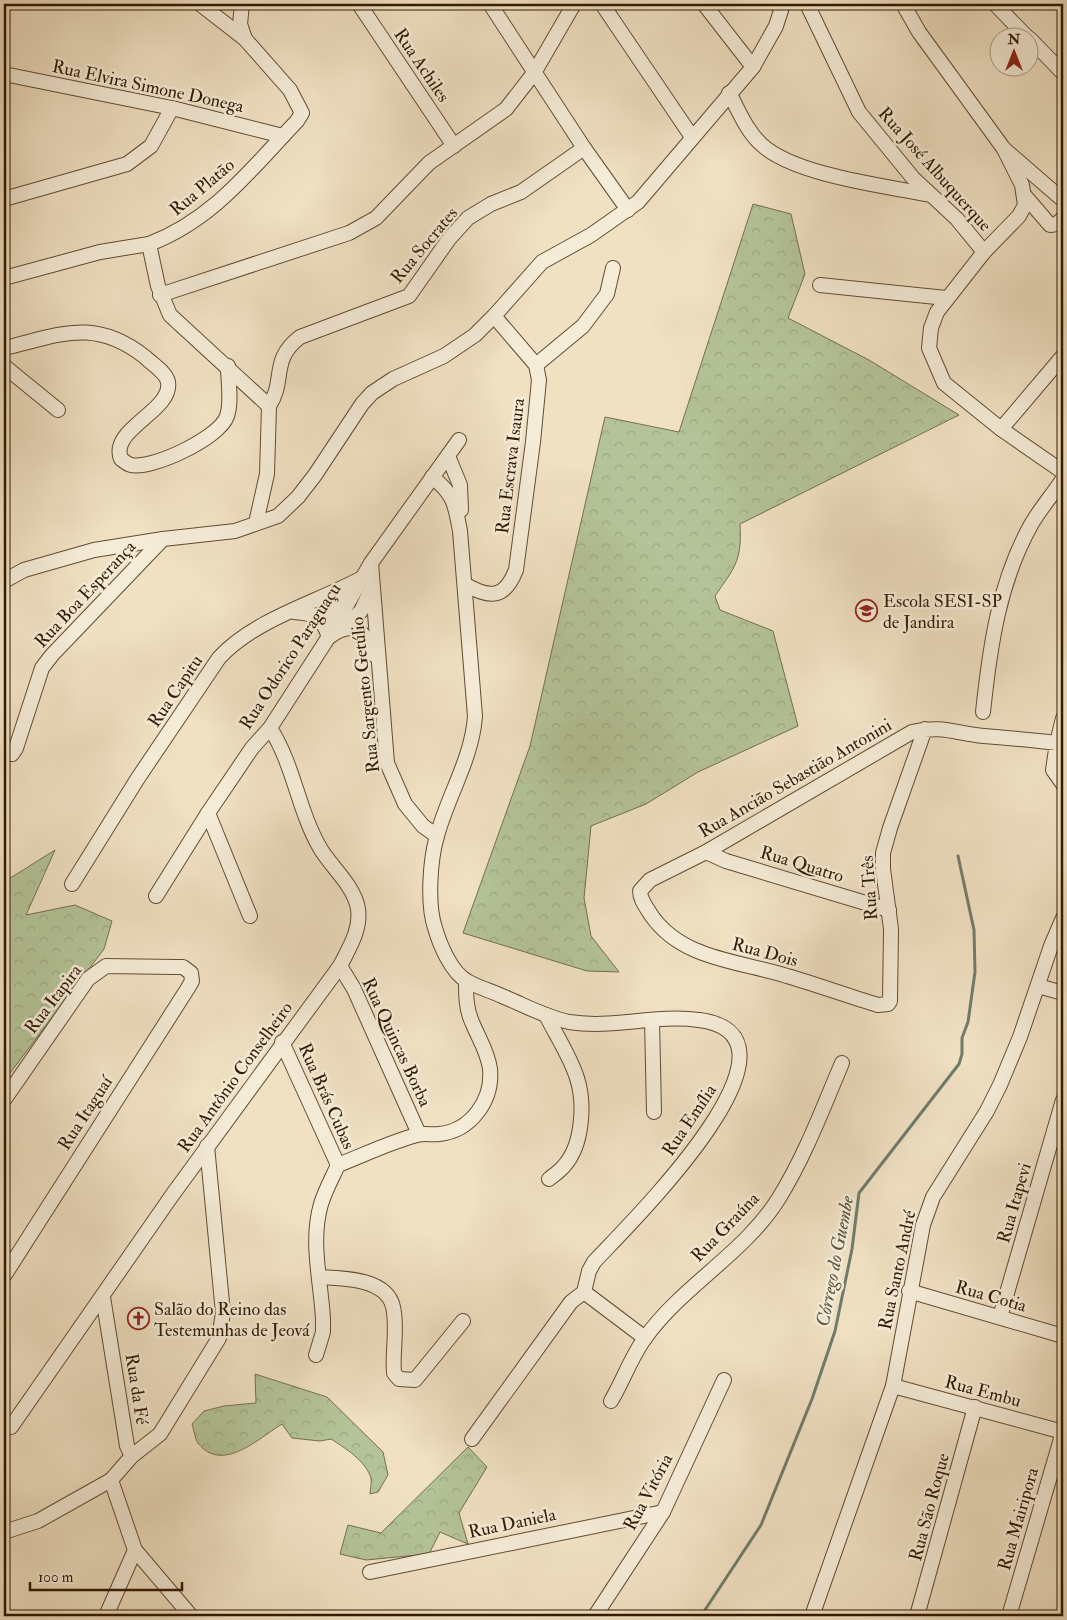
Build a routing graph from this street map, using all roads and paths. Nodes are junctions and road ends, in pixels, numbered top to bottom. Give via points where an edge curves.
1 (200, 4) edge
2 (242, 4) edge
3 (359, 4) edge
4 (490, 4) edge
5 (574, 4) edge
6 (602, 4) edge
7 (704, 4) edge
8 (783, 4) edge
9 (807, 4) edge
10 (903, 4) edge
11 (995, 4) edge
12 (1019, 28) edge
13 (245, 40) junction
14 (1040, 49) edge
15 (753, 67) junction
16 (534, 73) junction
17 (1063, 73) edge
18 (4, 74) edge
19 (729, 93) junction
20 (172, 108) junction
21 (283, 136) junction
22 (692, 136) junction
23 (454, 146) junction
24 (584, 148) junction
25 (1004, 149) junction
26 (931, 195) junction
27 (1025, 196) junction
28 (4, 199) edge
29 (1063, 200) edge
30 (628, 210) junction
31 (1063, 218) edge
32 (149, 244) junction
33 (984, 252) junction
34 (613, 268) dead end
35 (4, 278) edge
36 (820, 284) dead end
37 (160, 295) junction
38 (946, 298) junction
39 (494, 316) junction
40 (4, 348) edge
41 (1063, 356) edge
42 (536, 365) junction
43 (4, 366) edge
44 (228, 366) junction
45 (269, 406) junction
46 (58, 410) dead end
47 (1001, 429) junction
48 (459, 440) dead end
49 (448, 456) junction
50 (1063, 472) edge
51 (432, 477) junction
52 (1063, 479) edge
53 (256, 523) junction
54 (460, 530) junction
55 (163, 539) junction
56 (371, 563) junction
57 (362, 578) junction
58 (4, 581) edge
59 (466, 585) junction
60 (373, 587) junction
61 (344, 588) junction
62 (293, 612) junction
63 (324, 622) junction
64 (342, 629) junction
65 (329, 637) junction
66 (381, 685) junction
67 (983, 712) dead end
68 (1063, 718) edge
69 (270, 728) junction
70 (925, 729) junction
71 (1057, 743) junction
72 (4, 754) edge
73 (1063, 784) edge
74 (208, 813) junction
75 (437, 836) junction
76 (706, 852) junction
77 (72, 884) dead end
78 (156, 896) dead end
79 (640, 896) joint
80 (888, 910) junction
81 (250, 916) dead end
82 (1063, 918) edge
83 (340, 966) junction
84 (188, 970) joint
85 (466, 981) junction
86 (1038, 986) junction
87 (890, 991) joint
88 (1063, 993) edge
89 (546, 1015) junction
90 (652, 1020) junction
91 (282, 1042) junction
92 (842, 1063) dead end
93 (4, 1100) edge
94 (1063, 1100) edge
95 (654, 1112) dead end
96 (419, 1134) junction
97 (208, 1146) junction
98 (338, 1166) junction
99 (549, 1179) dead end
100 (4, 1276) edge
101 (318, 1277) junction
102 (909, 1291) junction
103 (584, 1292) junction
104 (103, 1297) junction
105 (1000, 1318) junction
106 (463, 1320) dead end
107 (1063, 1336) edge
108 (645, 1338) junction
109 (316, 1355) dead end
110 (724, 1380) dead end
111 (893, 1386) junction
112 (611, 1401) dead end
113 (975, 1408) junction
114 (11, 1427) dead end
115 (1063, 1432) edge
116 (472, 1439) dead end
117 (132, 1456) junction
118 (111, 1480) junction
119 (663, 1512) junction
120 (4, 1532) edge
121 (135, 1550) junction
122 (370, 1572) dead end
123 (106, 1616) edge
124 (191, 1616) edge
125 (595, 1616) edge
126 (812, 1616) edge
127 (917, 1616) edge
128 (1009, 1616) edge

1 - 13 street, Rua Platão
2 - 13 street via 240,24
3 - 23 street, Rua Achiles
4 - 16 street
5 - 16 street
6 - 22 street
7 - 15 street
8 - 15 street via 776,26
9 - 26 street, Rua José Albuquerque via 859,112
10 - 25 street via 919,32
11 - 12 street
13 - 21 street, Rua Platão via 290,90 300,106 300,117
14 - 17 street
15 - 19 street
16 - 23 street via 506,109
16 - 24 street
18 - 20 street, Rua Elvira Simone Donega
19 - 22 street
19 - 26 street via 748,130 763,146 799,168
20 - 21 street, Rua Elvira Simone Donega
20 - 28 street via 151,146 127,164
21 - 32 street, Rua Platão via 222,200 199,219 173,235
22 - 30 street
23 - 37 street via 428,163 367,224 349,233
24 - 30 street
24 - 45 street, Rua Socrates via 521,192 468,218 409,296 300,337 289,345 280,362 275,397
25 - 27 street
25 - 29 street
26 - 33 street, Rua José Albuquerque via 957,219
27 - 31 street via 1050,225
27 - 33 street via 1025,205 1019,216
30 - 39 street via 592,235 542,262
32 - 35 street, Rua Platão via 100,252
32 - 37 street
33 - 38 street
34 - 42 street via 607,294 583,326
36 - 38 street
37 - 44 street via 170,315
38 - 47 street via 931,328 929,348 934,363 944,383
39 - 42 street
39 - 53 street via 444,356 393,379 372,393 298,497 278,516
40 - 44 street via 71,332 91,332 124,343 153,364 167,379 168,386 163,399 120,445 121,459 131,465 147,464 178,453 200,443 220,428 228,410
41 - 47 street
42 - 59 street, Rua Escrava Isaura via 539,380 533,442 516,570 511,584 503,592 486,593
43 - 46 street
44 - 45 street
45 - 53 street via 268,467
47 - 50 street
48 - 49 street, Rua Odorico Paraguaçu
49 - 51 street, Rua Odorico Paraguaçu
49 - 54 street via 460,484
51 - 54 street via 449,491
51 - 56 street, Rua Odorico Paraguaçu
52 - 67 street via 1033,522 1014,559 1001,597 988,662
53 - 55 street via 235,530
54 - 59 street
55 - 58 street via 76,555 24,570
55 - 72 street, Rua Boa Esperança via 52,655 40,674 16,748 12,754
56 - 57 street, Rua Odorico Paraguaçu
56 - 60 street, Rua Sargento Getúlio
57 - 61 street, Rua Capitu
57 - 65 street, Rua Odorico Paraguaçu
59 - 75 street via 474,733
60 - 64 street via 361,611
60 - 66 street, Rua Sargento Getúlio
61 - 62 street, Rua Capitu
61 - 63 street
62 - 63 street via 314,614
62 - 77 street, Rua Capitu via 246,634 219,658
63 - 65 street
64 - 65 street
64 - 66 street via 356,629 368,638
65 - 69 street, Rua Odorico Paraguaçu
66 - 75 street, Rua Sargento Getúlio via 387,763 392,778 405,804 423,826
68 - 71 street
69 - 74 street, Rua Odorico Paraguaçu via 252,748
69 - 83 street, Rua Antônio Conselheiro via 282,747 306,819 320,848 355,899 358,909 356,934
70 - 71 street, Rua Ancião Sebastião Antonini via 945,728 960,734
70 - 76 street, Rua Ancião Sebastião Antonini via 912,732
70 - 80 street, Rua Três via 885,842 883,869
71 - 73 street via 1053,770
74 - 78 street, Rua Odorico Paraguaçu
74 - 81 street
75 - 85 street via 431,881 434,926 442,946
76 - 79 street, Rua Ancião Sebastião Antonini via 650,880 642,888
76 - 80 street, Rua Quatro via 726,861
79 - 87 street, Rua Dois via 668,934 692,950 786,975 878,1005 888,1004
80 - 87 street, Rua Três via 891,929
82 - 86 street, Rua Santo André
83 - 91 street, Rua Antônio Conselheiro
83 - 96 street, Rua Quincas Borba via 354,989
84 - 93 street, Rua Itapira via 156,966 106,966 100,969 88,979
84 - 100 street, Rua Itaguaí via 192,977 188,988
85 - 89 street, Rua Emília
85 - 96 street via 471,1020 489,1067 488,1089 478,1113 455,1131 439,1135
86 - 88 street
86 - 102 street, Rua Santo André via 1000,1085 933,1197 922,1225
89 - 90 street, Rua Emília via 569,1022
89 - 99 street via 577,1077 581,1108 574,1150 565,1166
90 - 95 street
90 - 103 street, Rua Emília via 700,1020 728,1031 739,1049 738,1073 733,1089 712,1124 681,1167 594,1262
91 - 97 street, Rua Antônio Conselheiro
91 - 98 street, Rua Brás Cubas
92 - 108 street, Rua Graúna via 779,1198 744,1239 691,1288
94 - 105 street, Rua Itapevi
96 - 98 street
97 - 104 street, Rua Antônio Conselheiro
97 - 117 street via 222,1327 219,1338 160,1434
98 - 101 street via 321,1202 318,1218
101 - 106 street via 359,1281 388,1295 393,1306 394,1373 399,1379 416,1380
101 - 109 street via 323,1332
102 - 105 street, Rua Cotia
102 - 111 street, Rua Santo André
103 - 108 street
103 - 116 street via 571,1302
104 - 114 street, Rua Antônio Conselheiro
104 - 117 street, Rua da Fé via 127,1446
105 - 107 street, Rua Cotia
108 - 112 street, Rua Graúna
110 - 119 street, Rua Vitória
111 - 113 street, Rua Embu
111 - 126 street, Rua Santo André
113 - 115 street, Rua Embu
113 - 127 street, Rua São Roque
115 - 128 street, Rua Mairipora
117 - 118 street
118 - 120 street via 38,1521
118 - 121 street
119 - 122 street, Rua Daniela
119 - 125 street, Rua Vitória
121 - 123 street
121 - 124 street

